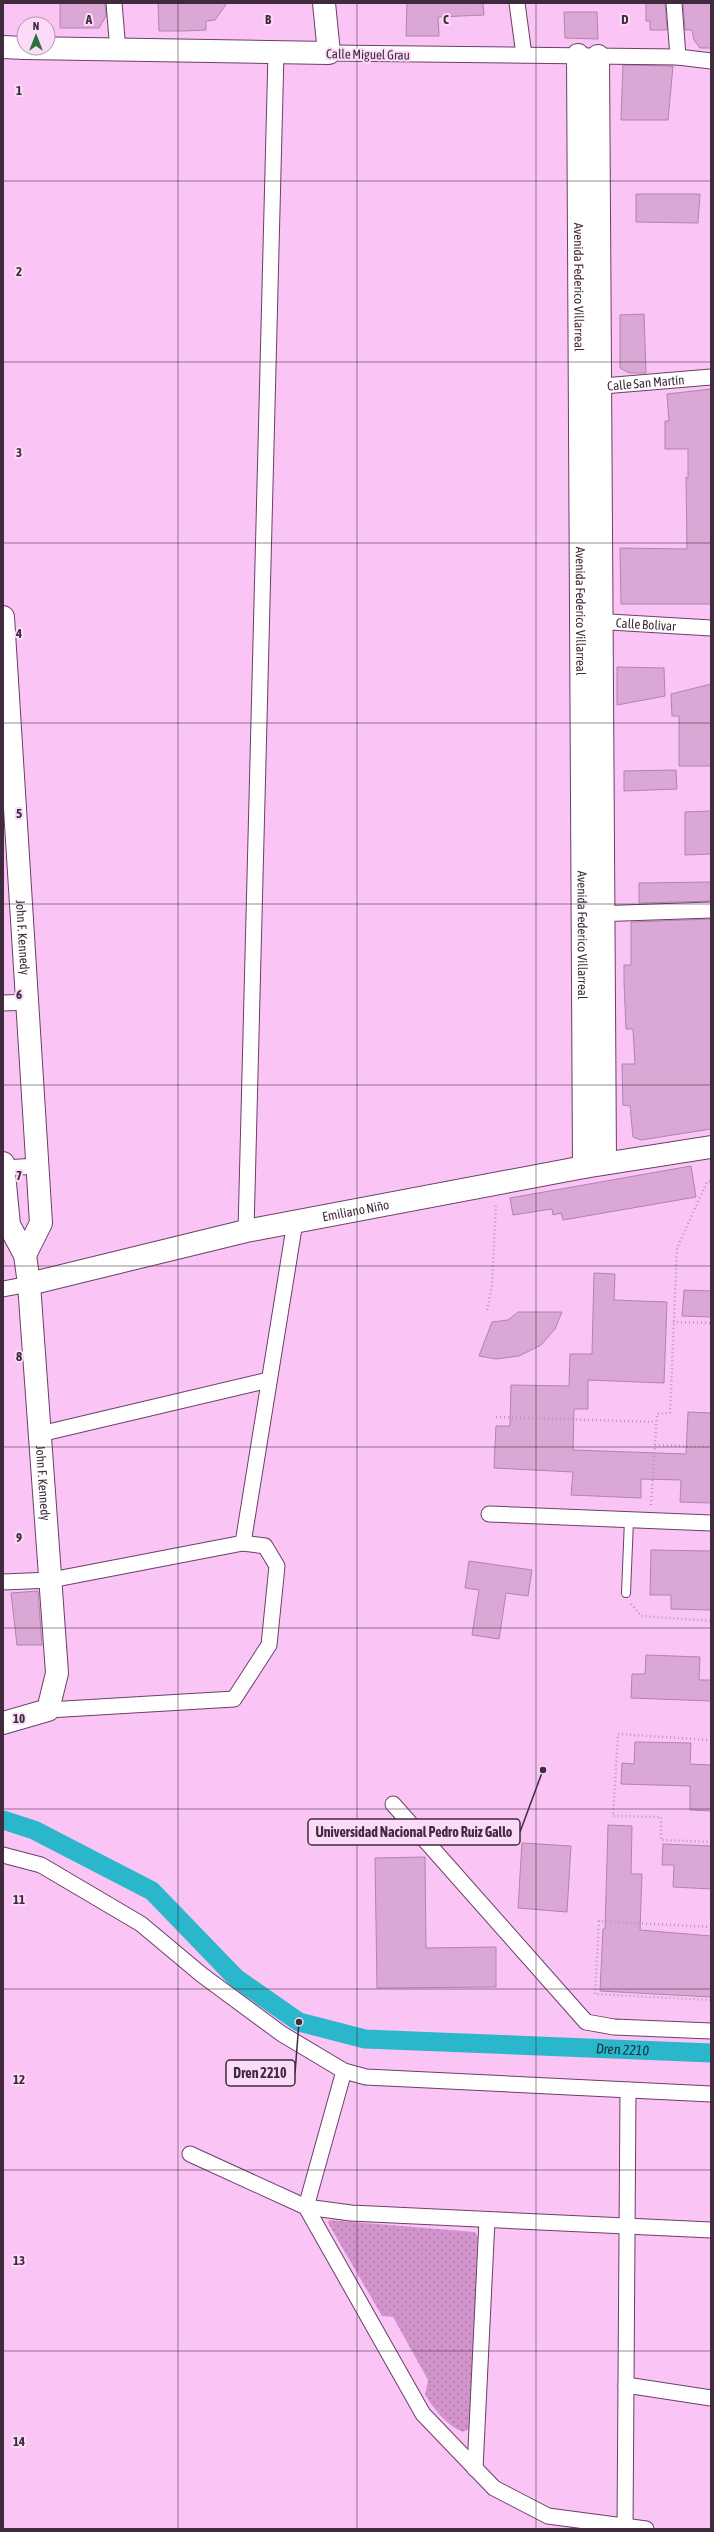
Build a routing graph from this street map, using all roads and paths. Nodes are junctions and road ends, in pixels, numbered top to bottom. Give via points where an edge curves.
1 (114, 3) edge
2 (324, 3) edge
3 (517, 3) edge
4 (674, 3) edge
5 (3, 47) edge
6 (16, 48) edge
7 (56, 49) edge
8 (118, 51) junction
9 (276, 53) junction
10 (329, 53) junction
11 (524, 56) junction
12 (588, 56) junction
13 (678, 57) junction
14 (711, 61) edge
15 (711, 377) edge
16 (590, 387) junction
17 (3, 617) edge
18 (592, 621) junction
19 (711, 628) edge
20 (4, 639) edge
21 (711, 910) edge
22 (593, 914) junction
23 (29, 1002) junction
24 (3, 1003) edge
25 (711, 1147) edge
26 (3, 1163) edge
27 (605, 1163) junction
28 (38, 1166) junction
29 (584, 1167) junction
30 (3, 1168) edge
31 (711, 1181) edge
32 (496, 1204) dead end
33 (295, 1222) junction
34 (246, 1231) junction
35 (25, 1255) junction
36 (29, 1284) junction
37 (3, 1289) edge
38 (487, 1310) dead end
39 (673, 1322) junction
40 (711, 1323) edge
41 (269, 1380) junction
42 (496, 1417) dead end
43 (656, 1422) junction
44 (40, 1434) junction
45 (655, 1444) junction
46 (711, 1447) edge
47 (489, 1514) dead end
48 (629, 1520) junction
49 (650, 1521) junction
50 (711, 1523) edge
51 (243, 1543) junction
52 (51, 1580) junction
53 (3, 1582) edge
54 (626, 1593) joint
55 (711, 1620) edge
56 (48, 1710) junction
57 (3, 1723) edge
58 (711, 1740) edge
59 (393, 1804) dead end
60 (711, 1842) edge
61 (3, 1855) edge
62 (711, 1927) edge
63 (711, 2000) edge
64 (711, 2031) edge
65 (344, 2071) junction
66 (628, 2090) junction
67 (711, 2094) edge
68 (190, 2154) dead end
69 (306, 2207) junction
70 (487, 2220) junction
71 (627, 2226) junction
72 (410, 2230) dead end
73 (711, 2230) edge
74 (423, 2231) dead end
75 (429, 2232) junction
76 (437, 2232) dead end
77 (422, 2250) junction
78 (472, 2287) dead end
79 (419, 2303) junction
80 (384, 2309) dead end
81 (418, 2309) junction
82 (395, 2311) junction
83 (432, 2311) junction
84 (471, 2312) dead end
85 (429, 2314) junction
86 (468, 2372) dead end
87 (429, 2374) junction
88 (626, 2385) junction
89 (428, 2394) dead end
90 (711, 2398) edge
91 (475, 2468) junction
92 (625, 2528) edge
93 (646, 2529) edge

1 - 8 street
2 - 10 street
3 - 11 street
4 - 13 street
5 - 6 street, Calle Miguel Grau
7 - 8 street, Calle Miguel Grau
8 - 9 street, Calle Miguel Grau
9 - 10 street, Calle Miguel Grau
9 - 34 street
10 - 11 street, Calle Miguel Grau
11 - 12 street, Calle Miguel Grau
12 - 13 street, Calle Miguel Grau
12 - 16 street, Avenida Federico Villarreal
13 - 14 street, Calle Miguel Grau
15 - 16 street, Calle San Martín
16 - 18 street, Avenida Federico Villarreal
17 - 20 street, John F. Kennedy
18 - 19 street, Calle Bolivar
18 - 22 street, Avenida Federico Villarreal
20 - 23 street, John F. Kennedy
21 - 22 street
22 - 27 street, Avenida Federico Villarreal
22 - 29 street, Avenida Federico Villarreal
23 - 24 street
23 - 28 street, John F. Kennedy
25 - 27 street, Emiliano Niño
26 - 30 street, John F. Kennedy
27 - 29 street, Emiliano Niño
28 - 30 street
28 - 35 street, John F. Kennedy via 41,1223
29 - 33 street, Emiliano Niño
30 - 35 street, John F. Kennedy via 9,1225
31 - 39 path via 708,1182 677,1248
32 - 38 path via 492,1286
33 - 34 street, Emiliano Niño
33 - 41 street
34 - 36 street, Emiliano Niño
35 - 36 street, John F. Kennedy
36 - 37 street, Emiliano Niño
36 - 44 street, John F. Kennedy
39 - 40 path
39 - 43 path via 670,1413 657,1414
41 - 44 street
41 - 51 street
42 - 43 path
43 - 45 path
44 - 52 street, John F. Kennedy
45 - 46 path
45 - 49 path
47 - 48 street
48 - 49 street
48 - 54 lane
49 - 50 street
51 - 52 street
51 - 56 street via 265,1546 277,1566 269,1645 234,1699
52 - 53 street
52 - 56 street, John F. Kennedy via 57,1673
54 - 55 path via 633,1609 642,1616
56 - 57 street
58 - 60 path via 618,1734 613,1816 661,1817 660,1840
59 - 64 street via 586,2022 614,2027
61 - 65 street via 41,1865 141,1924 202,1975 282,2034
62 - 63 path via 599,1921 595,1994
65 - 66 street via 366,2077
65 - 69 street
66 - 67 street
66 - 71 street
68 - 69 street
69 - 70 street via 351,2213
69 - 91 street via 423,2414
70 - 71 street
70 - 91 street
71 - 73 street
71 - 88 street
72 - 77 path via 404,2230 408,2239
74 - 75 path
75 - 76 path
75 - 77 path
77 - 78 path via 445,2280
77 - 79 path via 412,2273 412,2287
79 - 81 path
79 - 83 path via 424,2300 429,2302
80 - 82 path
81 - 82 path
81 - 85 path via 424,2315
82 - 87 path
83 - 84 path
83 - 85 path
85 - 87 path via 442,2339 442,2350 436,2366
86 - 87 path via 444,2368
87 - 89 path via 432,2379
88 - 90 street
88 - 92 street
91 - 92 street via 494,2488 548,2516
92 - 93 street

